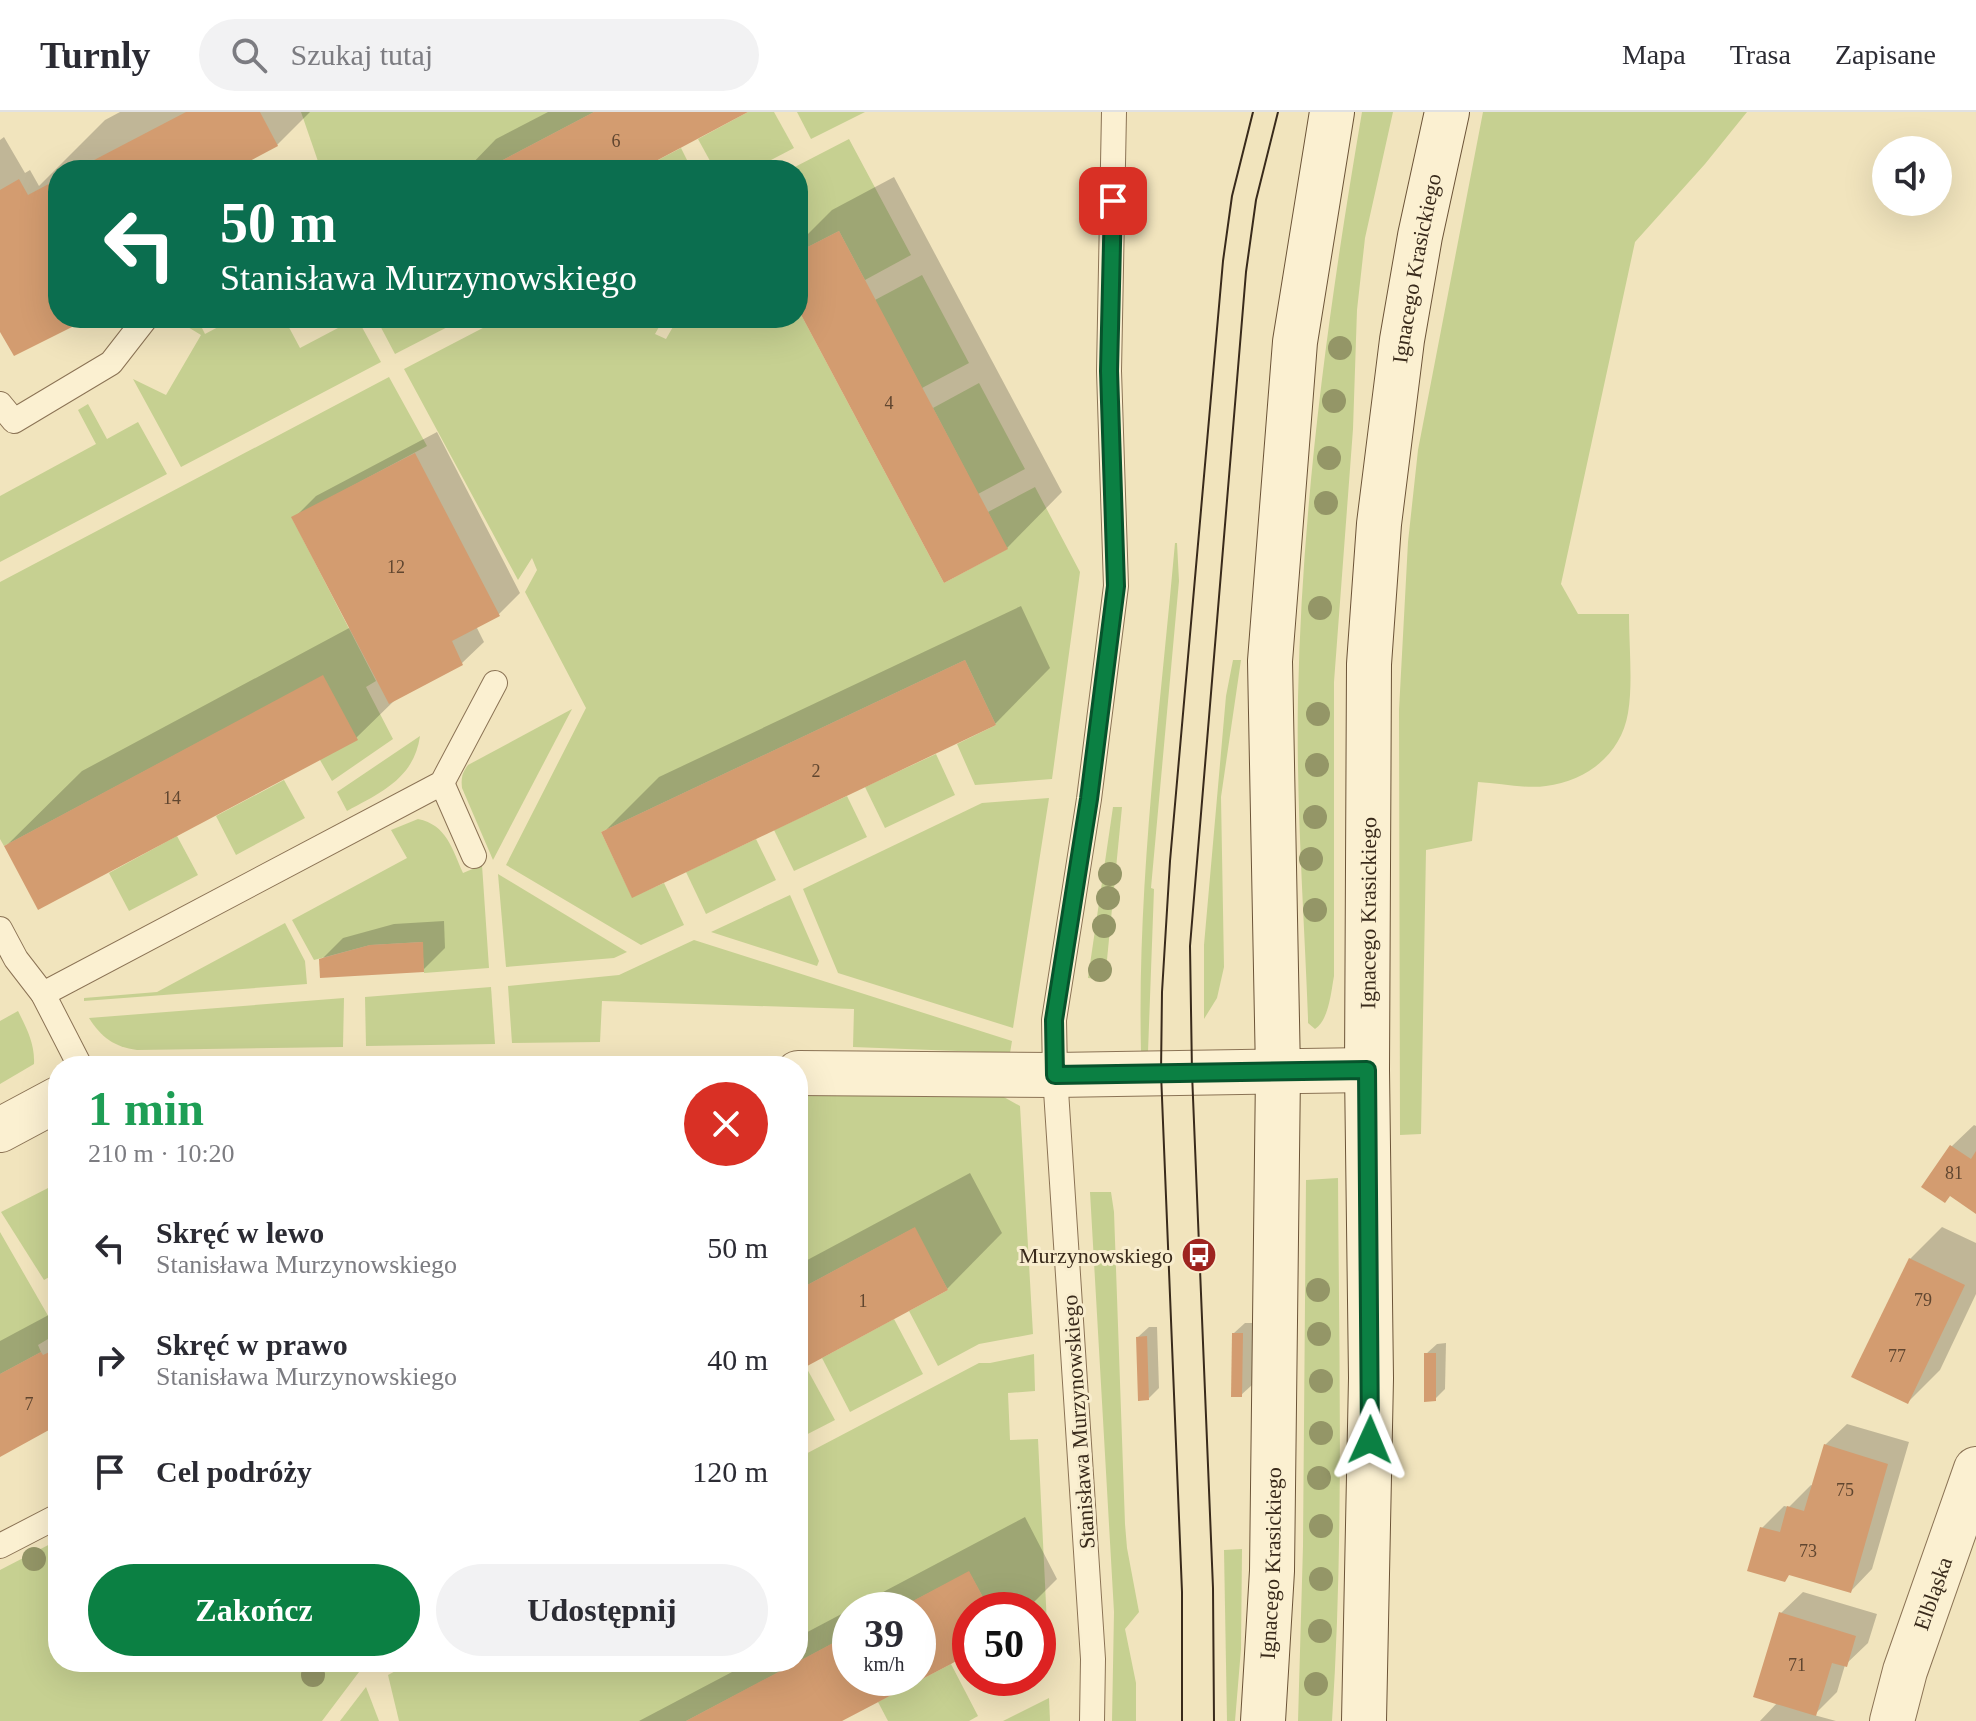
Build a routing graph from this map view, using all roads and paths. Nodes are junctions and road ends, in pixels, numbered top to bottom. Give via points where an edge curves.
1 (1114, 112) edge
2 (1332, 112) edge
3 (1447, 112) edge
4 (138, 328) edge
5 (5, 418) edge
6 (495, 683) dead end
7 (442, 783) junction
8 (474, 856) dead end
9 (0, 929) edge
10 (43, 994) junction
11 (75, 1056) edge
12 (1367, 1070) junction
13 (1278, 1072) junction
14 (808, 1073) edge
15 (1055, 1075) junction
16 (48, 1104) edge
17 (0, 1130) edge
18 (1976, 1469) edge
19 (48, 1521) edge
20 (0, 1546) edge
21 (1092, 1721) edge
22 (1263, 1721) edge
23 (1364, 1721) edge
24 (1892, 1721) edge

1 - 15 lane, Stanisława Murzynowskiego via 1109,371 1116,586 1054,1020
2 - 13 main road, Ignacego Krasickiego via 1295,342 1270,661
3 - 12 main road, Ignacego Krasickiego via 1402,340 1373,592
4 - 5 lane via 111,363
6 - 7 lane
7 - 8 lane
7 - 10 lane
9 - 10 lane
10 - 11 lane
12 - 13 main road
12 - 23 main road, Ignacego Krasickiego via 1371,1378
13 - 15 main road
13 - 22 main road, Ignacego Krasickiego via 1272,1571
14 - 15 main road
15 - 21 lane, Stanisława Murzynowskiego via 1093,1659
16 - 17 main road
18 - 24 main road, Elbląska
19 - 20 lane

